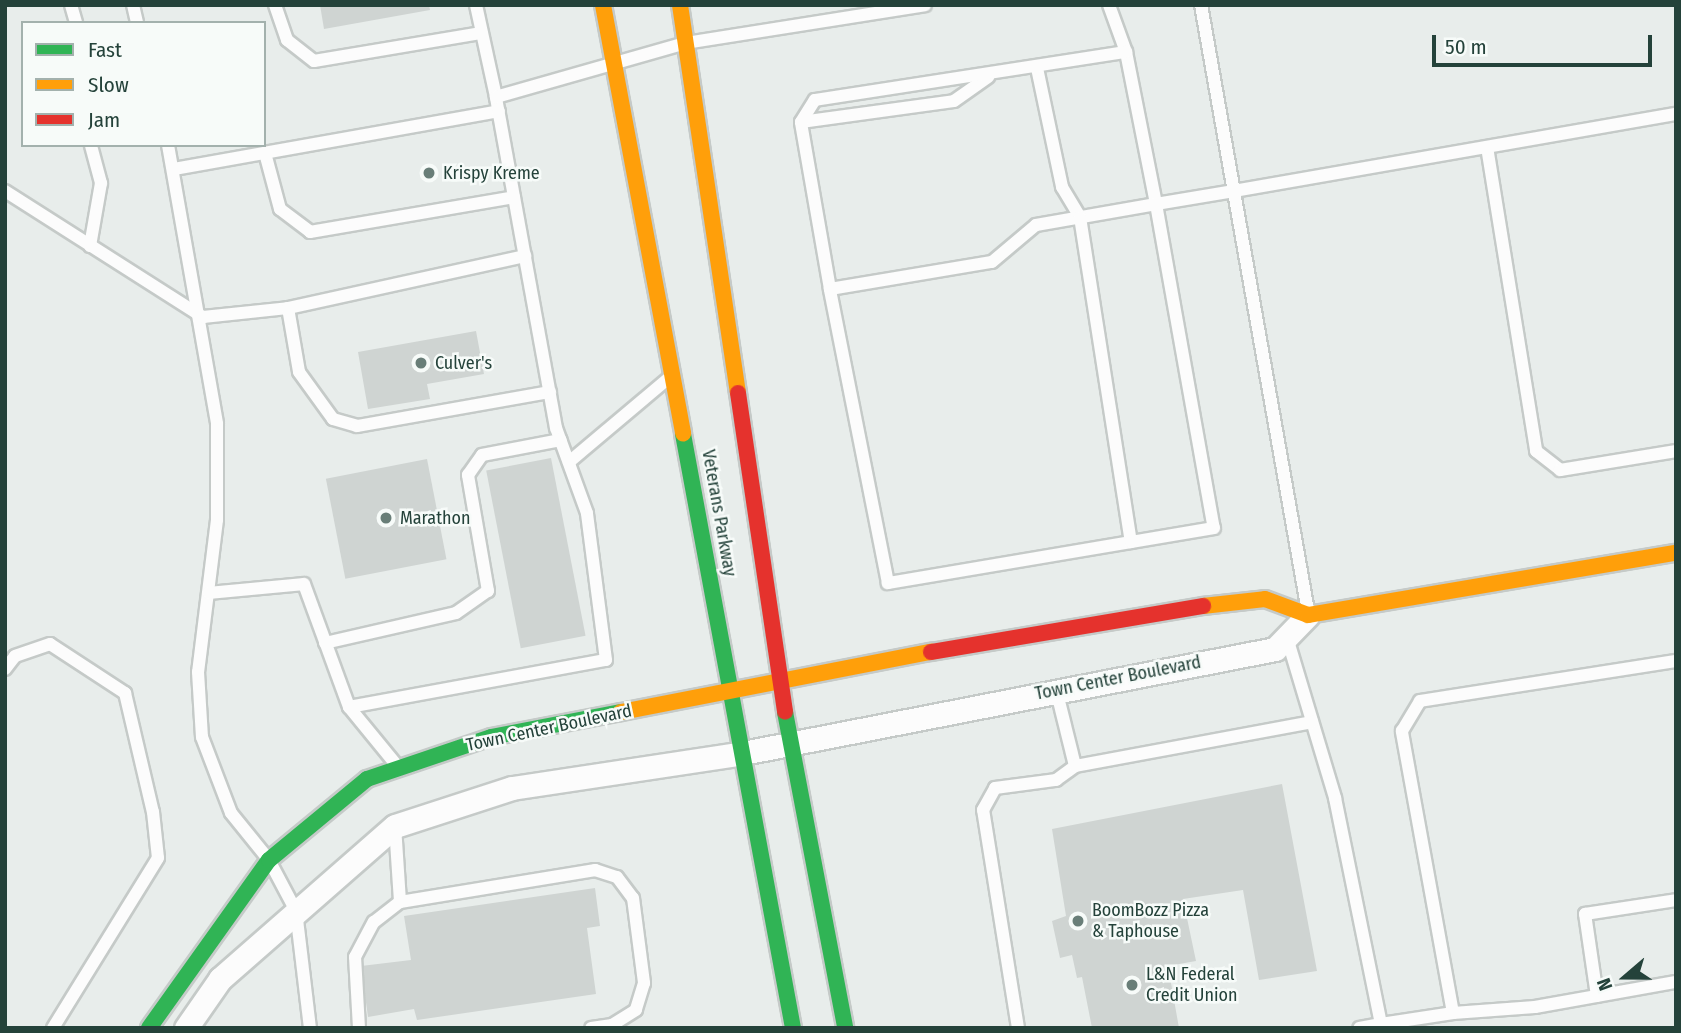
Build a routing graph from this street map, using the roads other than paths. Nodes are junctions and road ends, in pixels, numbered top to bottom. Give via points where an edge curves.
1 (275, 5) edge
2 (476, 5) edge
3 (603, 5) edge
4 (680, 5) edge
5 (925, 5) edge
6 (1110, 5) edge
7 (1201, 5) edge
8 (482, 33) junction
9 (686, 43) junction
10 (1126, 52) junction
11 (613, 60) junction
12 (1037, 68) junction
13 (989, 76) junction
14 (496, 97) junction
15 (499, 111) junction
16 (1676, 114) edge
17 (801, 122) junction
18 (92, 147) edge
19 (169, 147) edge
20 (1487, 147) junction
21 (265, 153) junction
22 (174, 169) junction
23 (5, 191) edge
24 (1234, 191) junction
25 (514, 197) junction
26 (1156, 204) junction
27 (1080, 217) junction
28 (90, 246) junction
29 (525, 256) junction
30 (830, 289) junction
31 (288, 308) junction
32 (203, 317) junction
33 (674, 374) junction
34 (550, 392) junction
35 (561, 440) junction
36 (1676, 451) edge
37 (569, 462) junction
38 (1131, 542) junction
39 (1676, 553) edge
40 (209, 593) junction
41 (1308, 615) junction
42 (1288, 641) junction
43 (325, 643) junction
44 (1676, 661) edge
45 (5, 669) edge
46 (782, 685) junction
47 (1056, 689) junction
48 (732, 690) junction
49 (349, 707) junction
50 (1312, 722) junction
51 (791, 743) junction
52 (743, 753) junction
53 (1074, 766) junction
54 (399, 768) junction
55 (395, 826) junction
56 (269, 860) junction
57 (1676, 900) edge
58 (400, 902) junction
59 (296, 911) junction
60 (1676, 982) edge
61 (1597, 996) junction
62 (1453, 1013) junction
63 (1381, 1024) junction
64 (612, 1026) edge
65 (53, 1028) edge
66 (149, 1028) edge
67 (186, 1028) edge
68 (310, 1028) edge
69 (359, 1028) edge
70 (591, 1028) edge
71 (793, 1028) edge
72 (845, 1028) edge
73 (1018, 1028) edge
74 (1359, 1028) edge

1 - 8 lane via 287,40 314,61
2 - 8 lane
3 - 11 main road, Veterans Parkway
4 - 9 main road, Veterans Parkway
5 - 9 lane
6 - 10 lane
7 - 24 lane
8 - 14 lane
9 - 11 lane
9 - 46 main road, Veterans Parkway
10 - 12 lane
10 - 26 lane
11 - 14 lane
11 - 33 main road, Veterans Parkway
12 - 13 lane
12 - 27 lane via 1062,187
13 - 17 lane via 954,101
13 - 17 lane via 815,100
14 - 15 lane
15 - 21 lane
15 - 25 lane
16 - 20 lane
17 - 30 lane
18 - 28 lane via 101,183
19 - 22 lane
20 - 24 lane
20 - 36 lane via 1536,451 1560,470
21 - 22 lane
21 - 25 lane via 280,209 310,232
22 - 32 lane
23 - 28 lane
24 - 26 lane
24 - 41 lane
25 - 29 lane
26 - 27 lane
26 - 38 lane via 1214,528
27 - 30 lane via 1036,225 992,262
27 - 38 lane
28 - 32 lane
29 - 31 lane
29 - 34 lane
30 - 38 lane via 888,583
31 - 32 lane
31 - 34 lane via 299,372 333,419 357,426
32 - 40 lane via 217,424
33 - 37 lane
33 - 48 main road, Veterans Parkway
34 - 35 lane
35 - 37 lane
35 - 43 lane via 482,456 468,475 488,591 456,613
37 - 49 lane via 587,513 606,660
39 - 41 main road
40 - 43 lane via 304,584
40 - 56 lane via 198,672 202,737 232,813
41 - 42 street
41 - 46 main road via 1265,599 1109,617
42 - 47 street, Town Center Boulevard
42 - 50 lane
43 - 49 lane
44 - 62 lane via 1420,701 1402,731
45 - 65 lane via 15,656 50,644 125,693 153,813 158,858
46 - 48 main road, Town Center Boulevard
46 - 51 main road, Veterans Parkway
47 - 51 street, Town Center Boulevard
47 - 53 lane
48 - 52 main road, Veterans Parkway
48 - 54 main road, Town Center Boulevard via 491,737
49 - 54 lane
50 - 53 lane
50 - 63 lane via 1335,798
51 - 52 street, Town Center Boulevard
51 - 72 main road, Veterans Parkway
52 - 55 street via 512,788
52 - 71 main road, Veterans Parkway
53 - 73 lane via 1056,780 995,788 983,810
54 - 56 main road, Town Center Boulevard via 367,779
55 - 58 lane
55 - 59 street
56 - 59 lane
56 - 66 main road, Town Center Boulevard
57 - 61 lane via 1585,914
58 - 64 lane via 595,870 618,877 633,898 644,983 636,1010
58 - 69 lane via 374,922 355,957
59 - 67 street via 220,979
59 - 68 lane
60 - 61 lane
61 - 62 lane
62 - 63 lane
63 - 74 lane
64 - 70 lane

